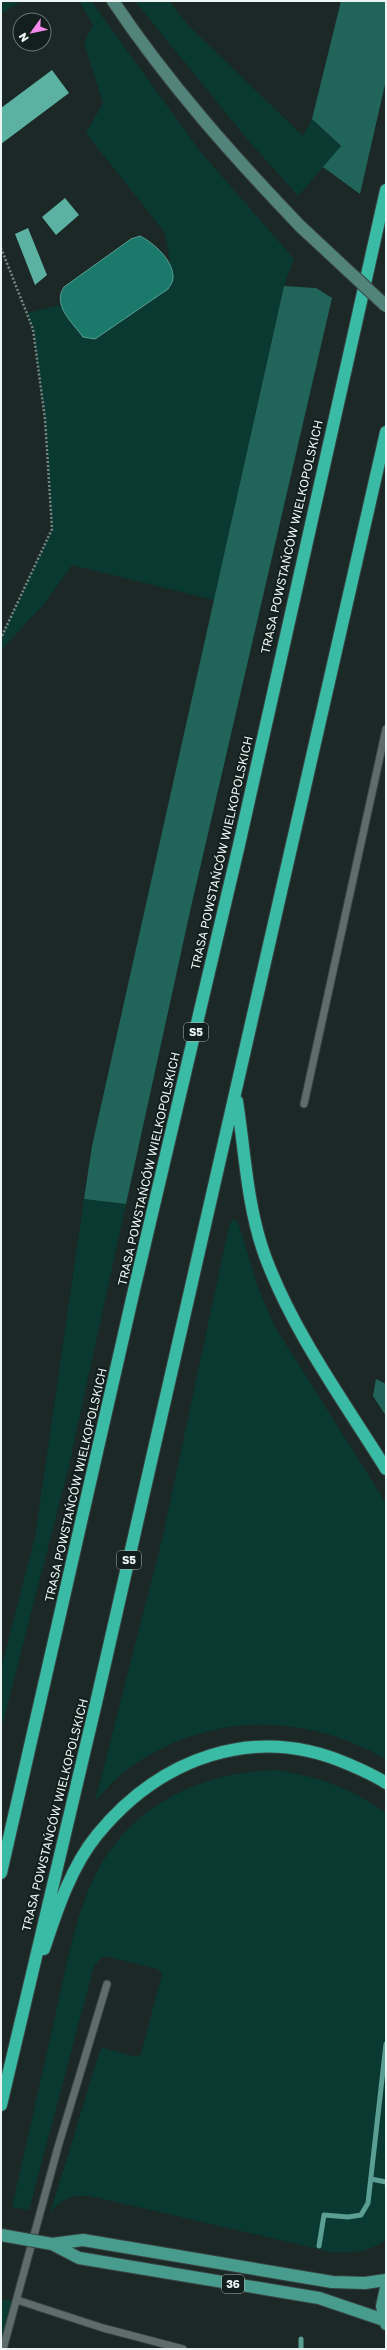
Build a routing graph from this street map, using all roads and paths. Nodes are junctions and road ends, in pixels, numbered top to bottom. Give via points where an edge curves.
1 (113, 1) edge
2 (386, 190) edge
3 (1, 248) edge
4 (386, 306) edge
5 (386, 432) edge
6 (1, 638) edge
7 (386, 729) edge
8 (236, 1093) junction
9 (304, 1104) dead end
10 (386, 1469) edge
11 (386, 1783) edge
12 (1, 1873) edge
13 (107, 1984) dead end
14 (18, 2026) junction
15 (1, 2104) edge
16 (1, 2235) edge
17 (52, 2244) junction
18 (386, 2280) edge
19 (386, 2288) edge
20 (17, 2300) junction
21 (385, 2322) edge
22 (3, 2349) edge
23 (183, 2349) edge

1 - 4 street, bridge via 221,143 300,226
2 - 12 highway, TRASA POWSTAŃCÓW WIELKOPOLSKICH / S5 via 239,845
3 - 6 path via 33,329 45,419 52,529
5 - 8 highway, TRASA POWSTAŃCÓW WIELKOPOLSKICH / S5
7 - 9 lane
8 - 10 highway via 254,1214 265,1255 288,1307 319,1362
8 - 14 highway, TRASA POWSTAŃCÓW WIELKOPOLSKICH / S5 via 96,1703
11 - 14 highway via 334,1758 302,1749 268,1747 230,1750 200,1758 169,1772 138,1792 96,1836 69,1881
13 - 20 lane via 58,2147
14 - 15 highway, TRASA POWSTAŃCÓW WIELKOPOLSKICH / S5
16 - 17 main road, 36, bridge
17 - 18 main road, 36 via 83,2240 332,2282 365,2283
17 - 21 main road, 36 via 79,2258 319,2298
19 - 21 main road, 36 via 382,2306
20 - 22 lane
20 - 23 lane via 103,2328

